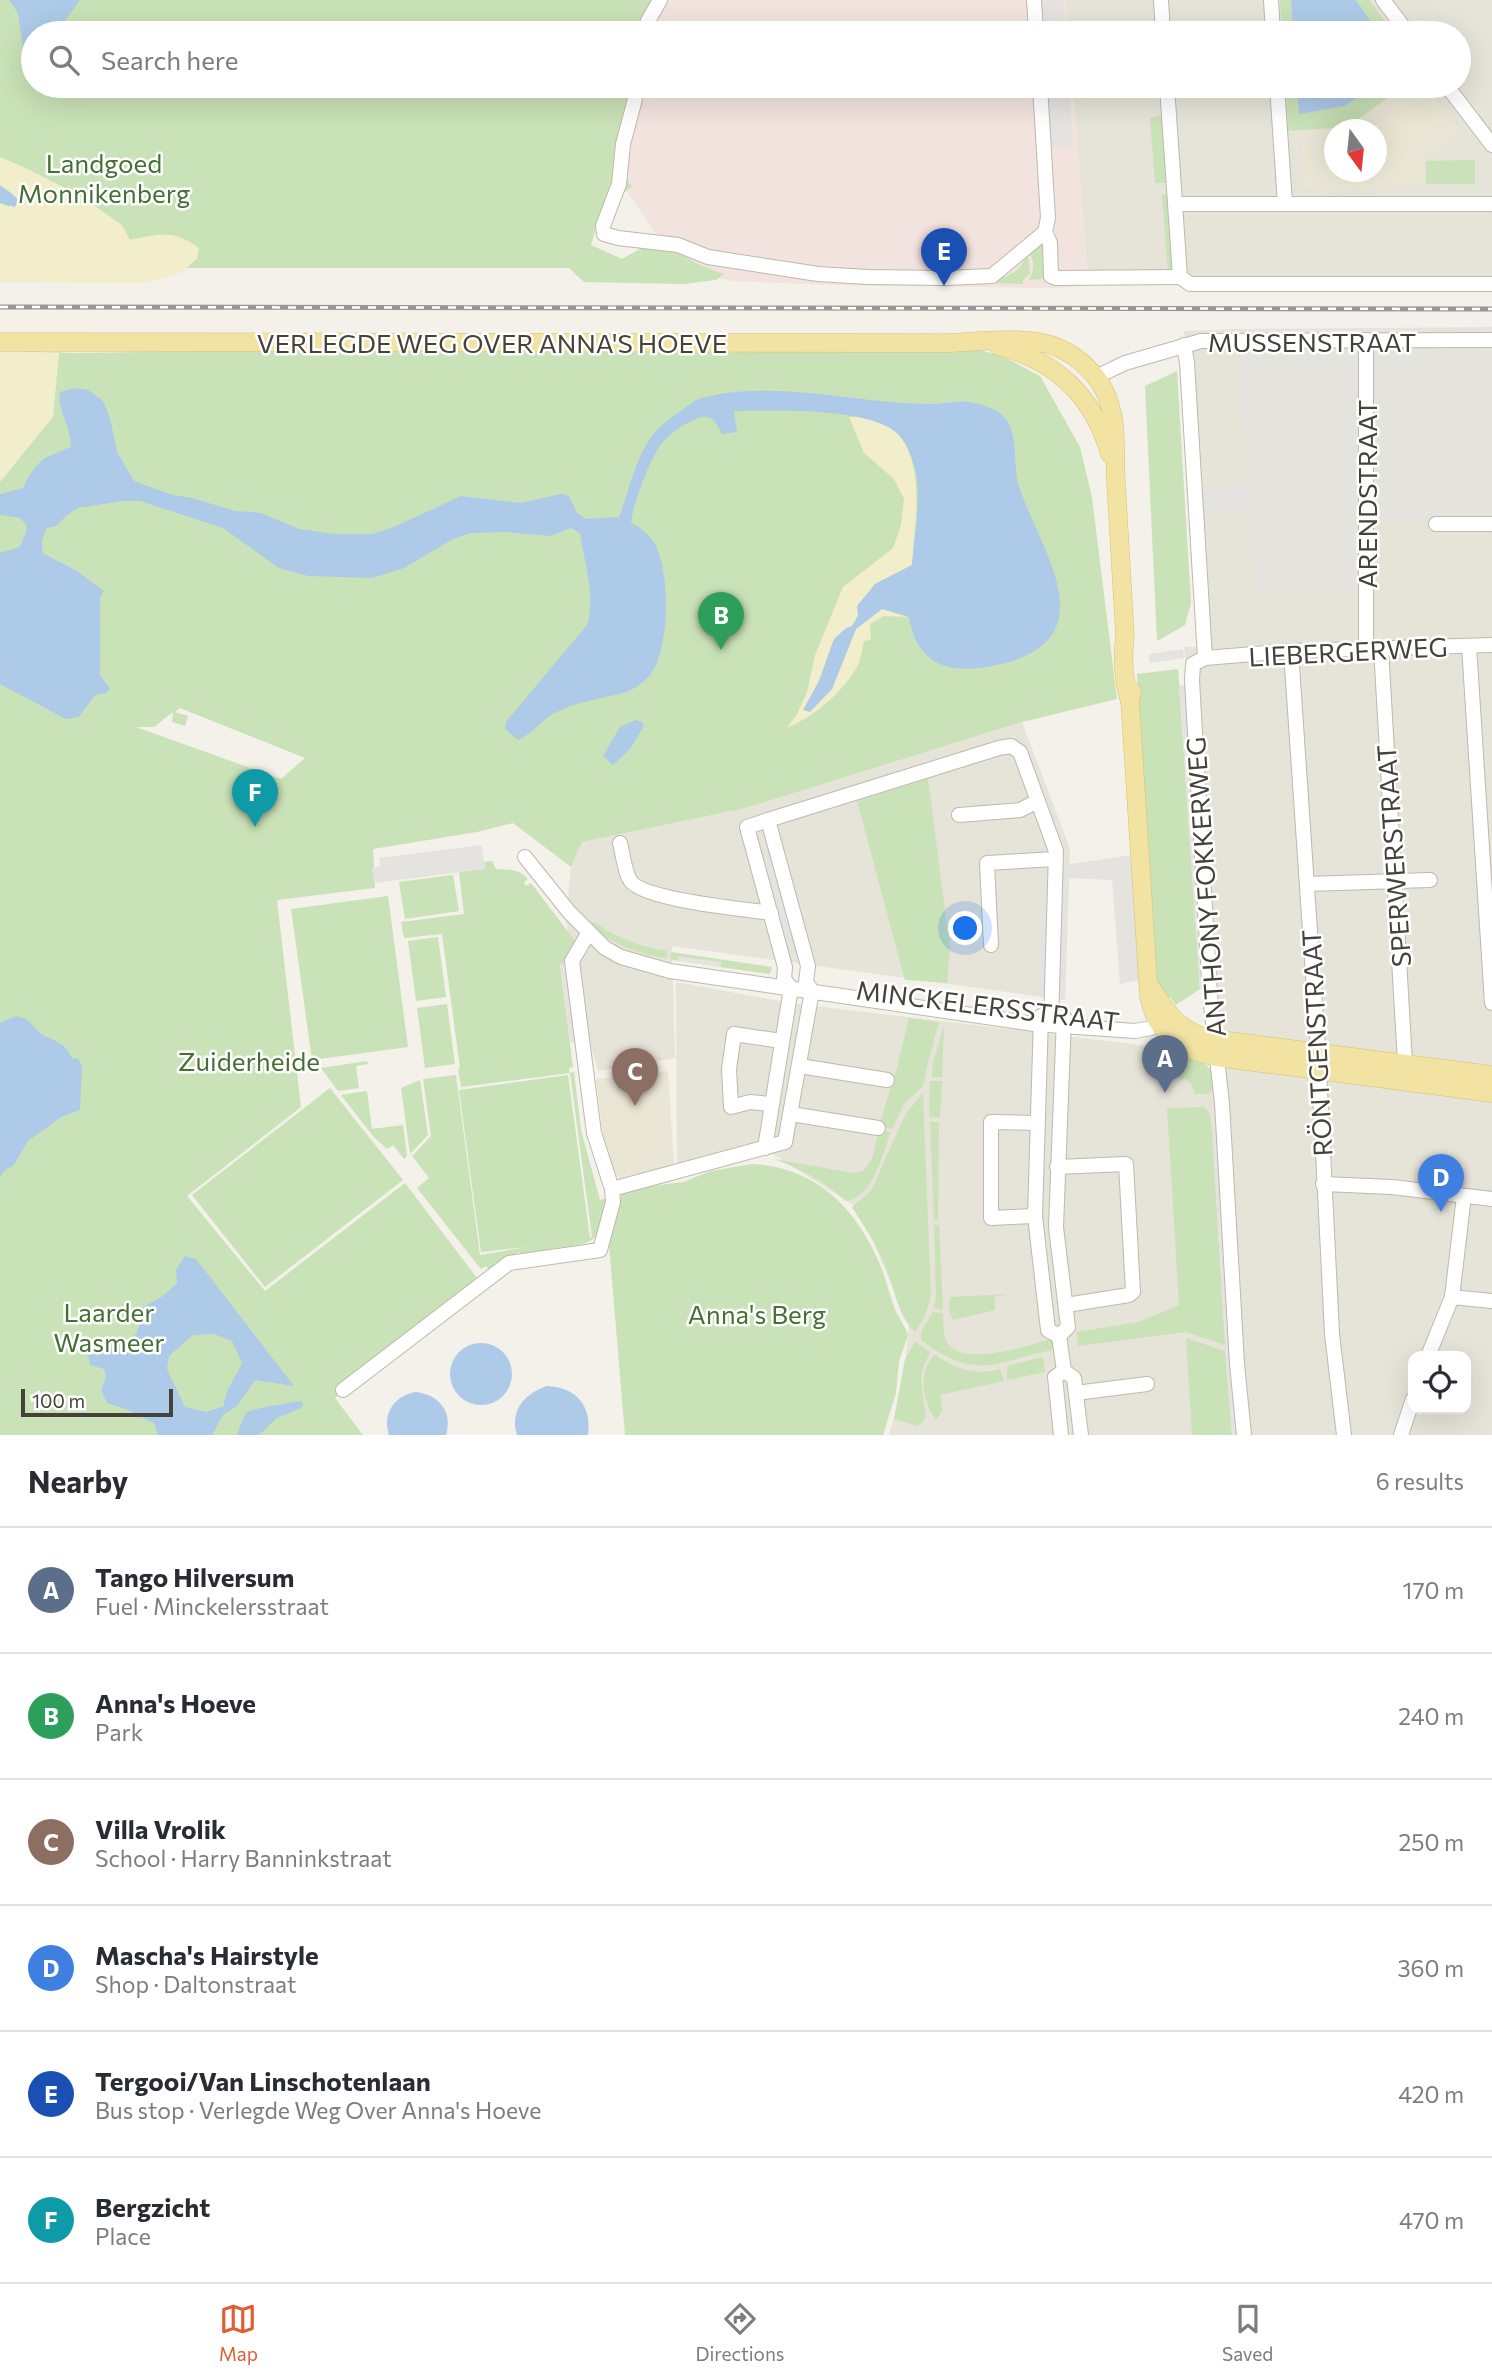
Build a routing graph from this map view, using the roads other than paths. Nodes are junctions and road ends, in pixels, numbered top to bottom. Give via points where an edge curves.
1 (660, 0) edge
2 (1034, 0) edge
3 (1161, 0) edge
4 (1271, 0) edge
5 (1383, 0) edge
6 (648, 21) edge
7 (1035, 21) edge
8 (1162, 21) edge
9 (1272, 21) edge
10 (1399, 21) edge
11 (635, 98) edge
12 (1041, 98) edge
13 (1168, 98) edge
14 (1278, 98) edge
15 (1456, 98) edge
16 (1492, 145) edge
17 (1176, 204) junction
18 (1285, 204) junction
19 (1492, 204) edge
20 (1045, 232) junction
21 (1181, 277) junction
22 (1492, 284) edge
23 (1366, 340) junction
24 (1492, 340) edge
25 (0, 342) edge
26 (985, 342) junction
27 (1184, 345) junction
28 (1090, 371) junction
29 (1066, 380) junction
30 (1106, 395) junction
31 (1089, 405) junction
32 (1115, 472) junction
33 (1436, 524) dead end
34 (1492, 524) edge
35 (1492, 645) edge
36 (1469, 646) junction
37 (1373, 648) junction
38 (1292, 651) junction
39 (1205, 658) junction
40 (1038, 801) junction
41 (959, 815) dead end
42 (768, 820) junction
43 (620, 843) dead end
44 (524, 857) dead end
45 (1055, 859) junction
46 (1430, 880) dead end
47 (1395, 882) junction
48 (1307, 884) junction
49 (771, 913) junction
50 (593, 935) junction
51 (991, 945) dead end
52 (1491, 962) edge
53 (787, 983) junction
54 (809, 986) junction
55 (1492, 1003) edge
56 (1160, 1018) junction
57 (1052, 1021) junction
58 (781, 1041) junction
59 (1215, 1049) junction
60 (1318, 1052) junction
61 (1405, 1063) junction
62 (800, 1066) junction
63 (1318, 1072) junction
64 (1492, 1075) edge
65 (887, 1080) dead end
66 (1492, 1093) edge
67 (770, 1104) junction
68 (790, 1114) junction
69 (1037, 1123) junction
70 (878, 1128) dead end
71 (765, 1148) junction
72 (1058, 1167) junction
73 (1323, 1184) junction
74 (612, 1189) junction
75 (1464, 1196) junction
76 (1492, 1199) edge
77 (1036, 1222) junction
78 (1056, 1227) junction
79 (1452, 1297) junction
80 (1492, 1301) edge
81 (1066, 1305) junction
82 (1059, 1336) junction
83 (1431, 1351) edge
84 (1064, 1371) junction
85 (1147, 1384) dead end
86 (343, 1390) dead end
87 (1076, 1393) junction
88 (1408, 1414) edge
89 (1061, 1435) edge
90 (1081, 1435) edge
91 (1244, 1435) edge
92 (1345, 1435) edge
93 (1401, 1435) edge

1 - 6 street
2 - 7 street
3 - 8 street
4 - 9 street
5 - 10 street
11 - 20 street via 619,184 604,234 678,244 708,257 818,274 945,278 992,276
12 - 20 street
13 - 17 street
14 - 18 street
15 - 16 street
17 - 18 street
17 - 21 street
18 - 19 street
20 - 21 street via 1054,277
21 - 22 street via 1190,284
23 - 24 street, MUSSENSTRAAT
23 - 27 street, MUSSENSTRAAT via 1201,341
23 - 37 street, ARENDSTRAAT
25 - 26 main road, VERLEGDE WEG OVER ANNA'S HOEVE
26 - 28 main road, VERLEGDE WEG OVER ANNA'S HOEVE via 1038,342 1064,350
26 - 29 main road, VERLEGDE WEG OVER ANNA'S HOEVE via 1034,358
27 - 28 street, MUSSENSTRAAT
27 - 39 street, ANTHONY FOKKERWEG
28 - 29 main road via 1075,365 1068,368
28 - 30 main road, VERLEGDE WEG OVER ANNA'S HOEVE
29 - 31 main road, VERLEGDE WEG OVER ANNA'S HOEVE
30 - 31 main road via 1101,403
30 - 32 main road, VERLEGDE WEG OVER ANNA'S HOEVE via 1116,436
31 - 32 main road, VERLEGDE WEG OVER ANNA'S HOEVE via 1106,439
32 - 56 main road, VERLEGDE WEG OVER ANNA'S HOEVE via 1125,636 1132,655 1130,702 1150,984
33 - 34 street
35 - 36 street, LIEBERGERWEG
36 - 37 street, LIEBERGERWEG
36 - 52 street
37 - 38 street, LIEBERGERWEG
37 - 47 street, SPERWERSTRAAT
38 - 39 street, LIEBERGERWEG
38 - 48 street, RÖNTGENSTRAAT
39 - 59 street, ANTHONY FOKKERWEG via 1193,664 1192,680
40 - 41 street via 1020,810
40 - 42 street via 1020,752 1011,747
40 - 45 street
42 - 49 street via 747,827
42 - 54 street via 808,966
43 - 49 street via 629,879 638,888 661,896
44 - 50 street, MINCKELERSSTRAAT
45 - 51 street via 987,863
45 - 57 street
46 - 47 street
47 - 48 street
47 - 61 street, SPERWERSTRAAT
48 - 60 street, RÖNTGENSTRAAT
49 - 53 street
50 - 53 street, MINCKELERSSTRAAT via 643,956
50 - 74 street via 572,961 594,1133
52 - 55 street
53 - 54 street, MINCKELERSSTRAAT
53 - 58 street
54 - 57 street, MINCKELERSSTRAAT
54 - 62 street
56 - 57 street, MINCKELERSSTRAAT via 1135,1031
56 - 59 main road
57 - 69 street
57 - 72 street
58 - 67 street
58 - 67 street via 734,1034 729,1069 731,1107 750,1102
59 - 60 main road
59 - 63 main road
59 - 91 street, ANTHONY FOKKERWEG
60 - 61 main road
60 - 63 street, RÖNTGENSTRAAT
61 - 64 main road
62 - 65 street
62 - 68 street
63 - 66 main road
63 - 73 street, RÖNTGENSTRAAT
67 - 71 street
68 - 70 street
68 - 71 street via 785,1142
69 - 77 street
69 - 77 street via 990,1122 991,1218
71 - 74 street
72 - 78 street
72 - 81 street via 1126,1164 1133,1292
73 - 75 street
73 - 92 street, RÖNTGENSTRAAT via 1332,1334
74 - 86 street via 600,1250 509,1263
75 - 76 street
75 - 79 street
77 - 78 street
77 - 82 street via 1048,1330
78 - 81 street
79 - 80 street
79 - 83 street
81 - 82 street via 1068,1327
82 - 84 street
84 - 87 street via 1074,1378
84 - 89 street via 1055,1377
85 - 87 street
87 - 90 street
88 - 93 street

